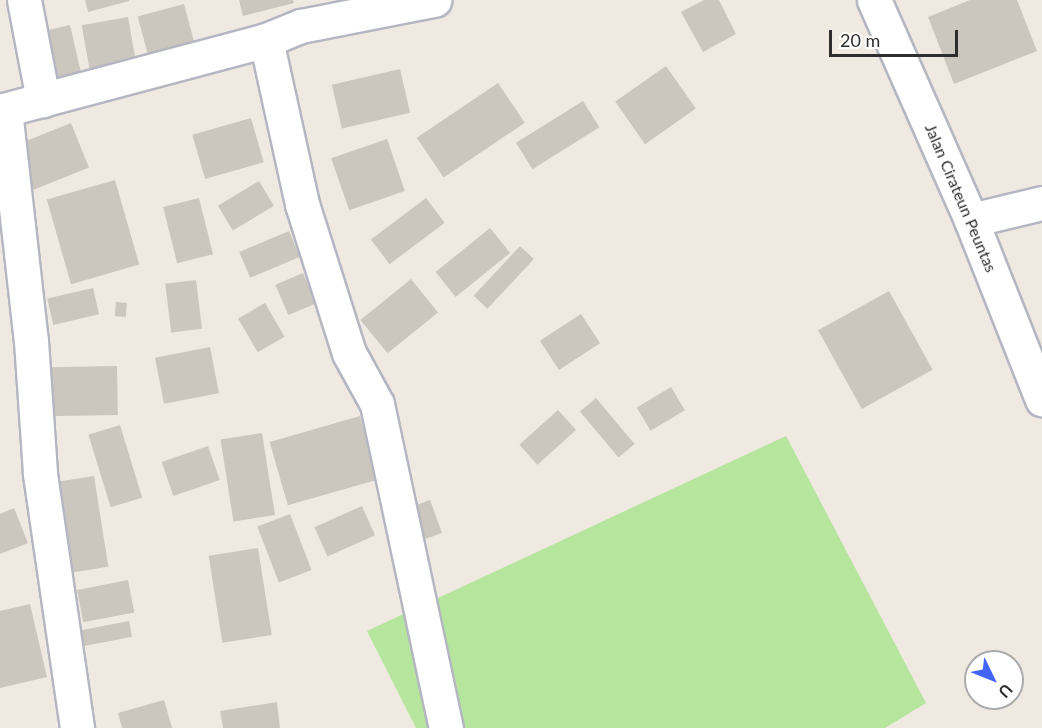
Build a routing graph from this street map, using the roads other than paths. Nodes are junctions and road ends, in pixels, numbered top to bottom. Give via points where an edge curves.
1 (24, 0) edge
2 (434, 0) edge
3 (874, 0) edge
4 (298, 13) edge
5 (266, 40) junction
6 (43, 100) junction
7 (2, 110) edge
8 (1042, 203) edge
9 (971, 220) junction
10 (1042, 399) edge
11 (77, 728) edge
12 (446, 728) edge

1 - 6 street
2 - 4 street
3 - 9 street, Jalan Cirateun Peuntas
4 - 5 street
5 - 6 street
5 - 12 street via 302,204 349,353 377,404
6 - 7 street
7 - 11 street via 31,341 41,486
8 - 9 street
9 - 10 street, Jalan Cirateun Peuntas

